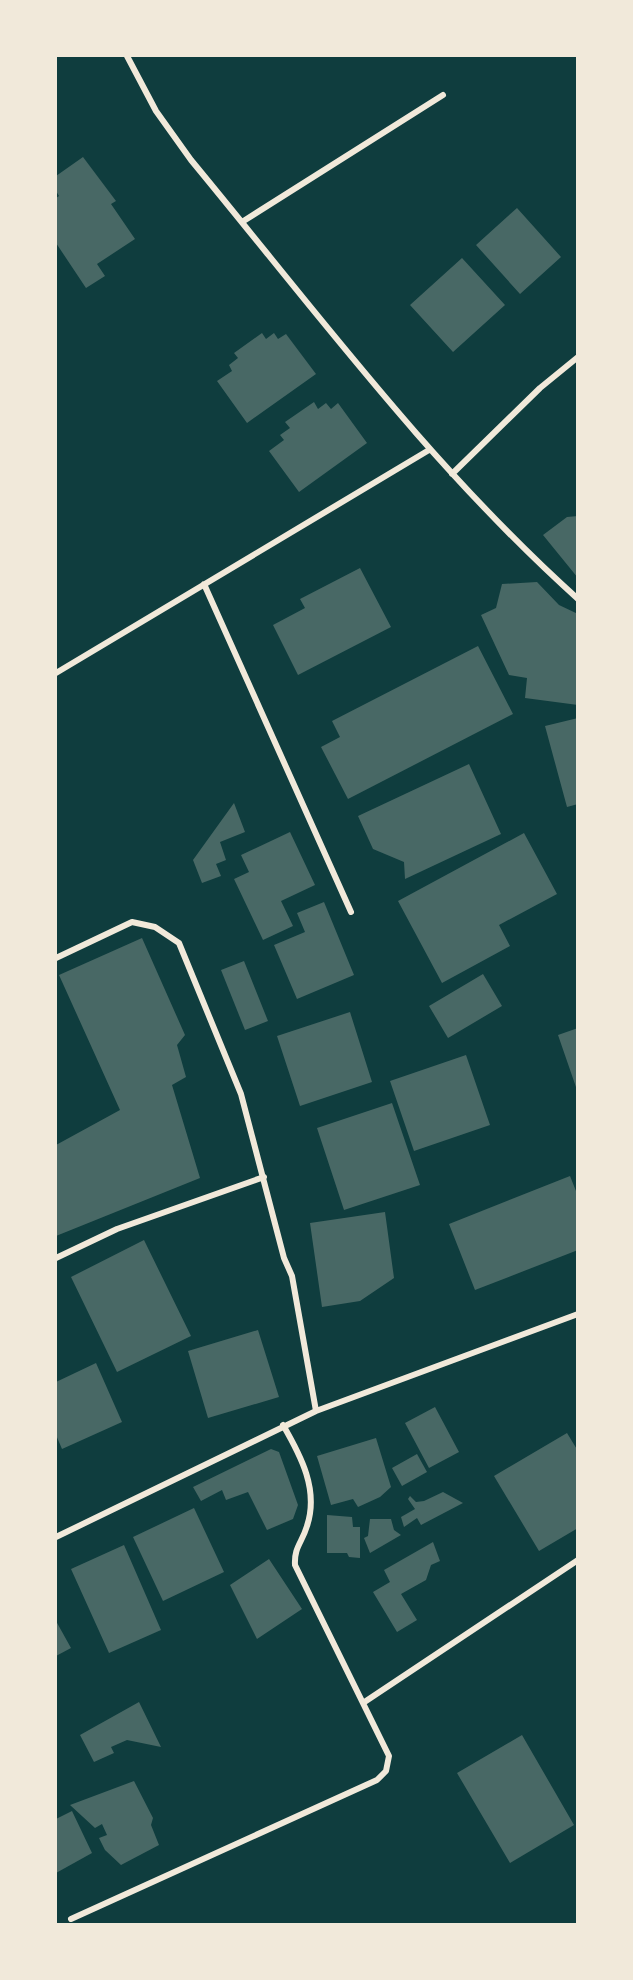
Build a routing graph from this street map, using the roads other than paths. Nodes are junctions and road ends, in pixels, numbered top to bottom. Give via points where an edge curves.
1 (128, 56) edge
2 (443, 95) dead end
3 (242, 222) junction
4 (578, 357) edge
5 (429, 450) junction
6 (452, 474) junction
7 (204, 584) junction
8 (578, 599) edge
9 (56, 673) edge
10 (351, 912) dead end
11 (56, 958) edge
12 (264, 1177) junction
13 (56, 1258) edge
14 (578, 1314) edge
15 (316, 1411) junction
16 (283, 1425) junction
17 (56, 1537) edge
18 (578, 1560) edge
19 (363, 1703) junction
20 (71, 1919) dead end

1 - 3 street via 156,111
2 - 3 street
3 - 5 street
4 - 6 street via 540,388
5 - 6 street
5 - 7 street
6 - 8 street
7 - 9 street
7 - 10 street
11 - 12 street via 132,922 155,927 179,943 241,1094
12 - 13 street via 117,1229
12 - 15 street via 294,1286
14 - 15 street
15 - 16 street
16 - 17 street
16 - 19 street via 303,1458 312,1497 308,1523 294,1551 295,1565
18 - 19 street
19 - 20 street via 389,1756 386,1771 377,1780

